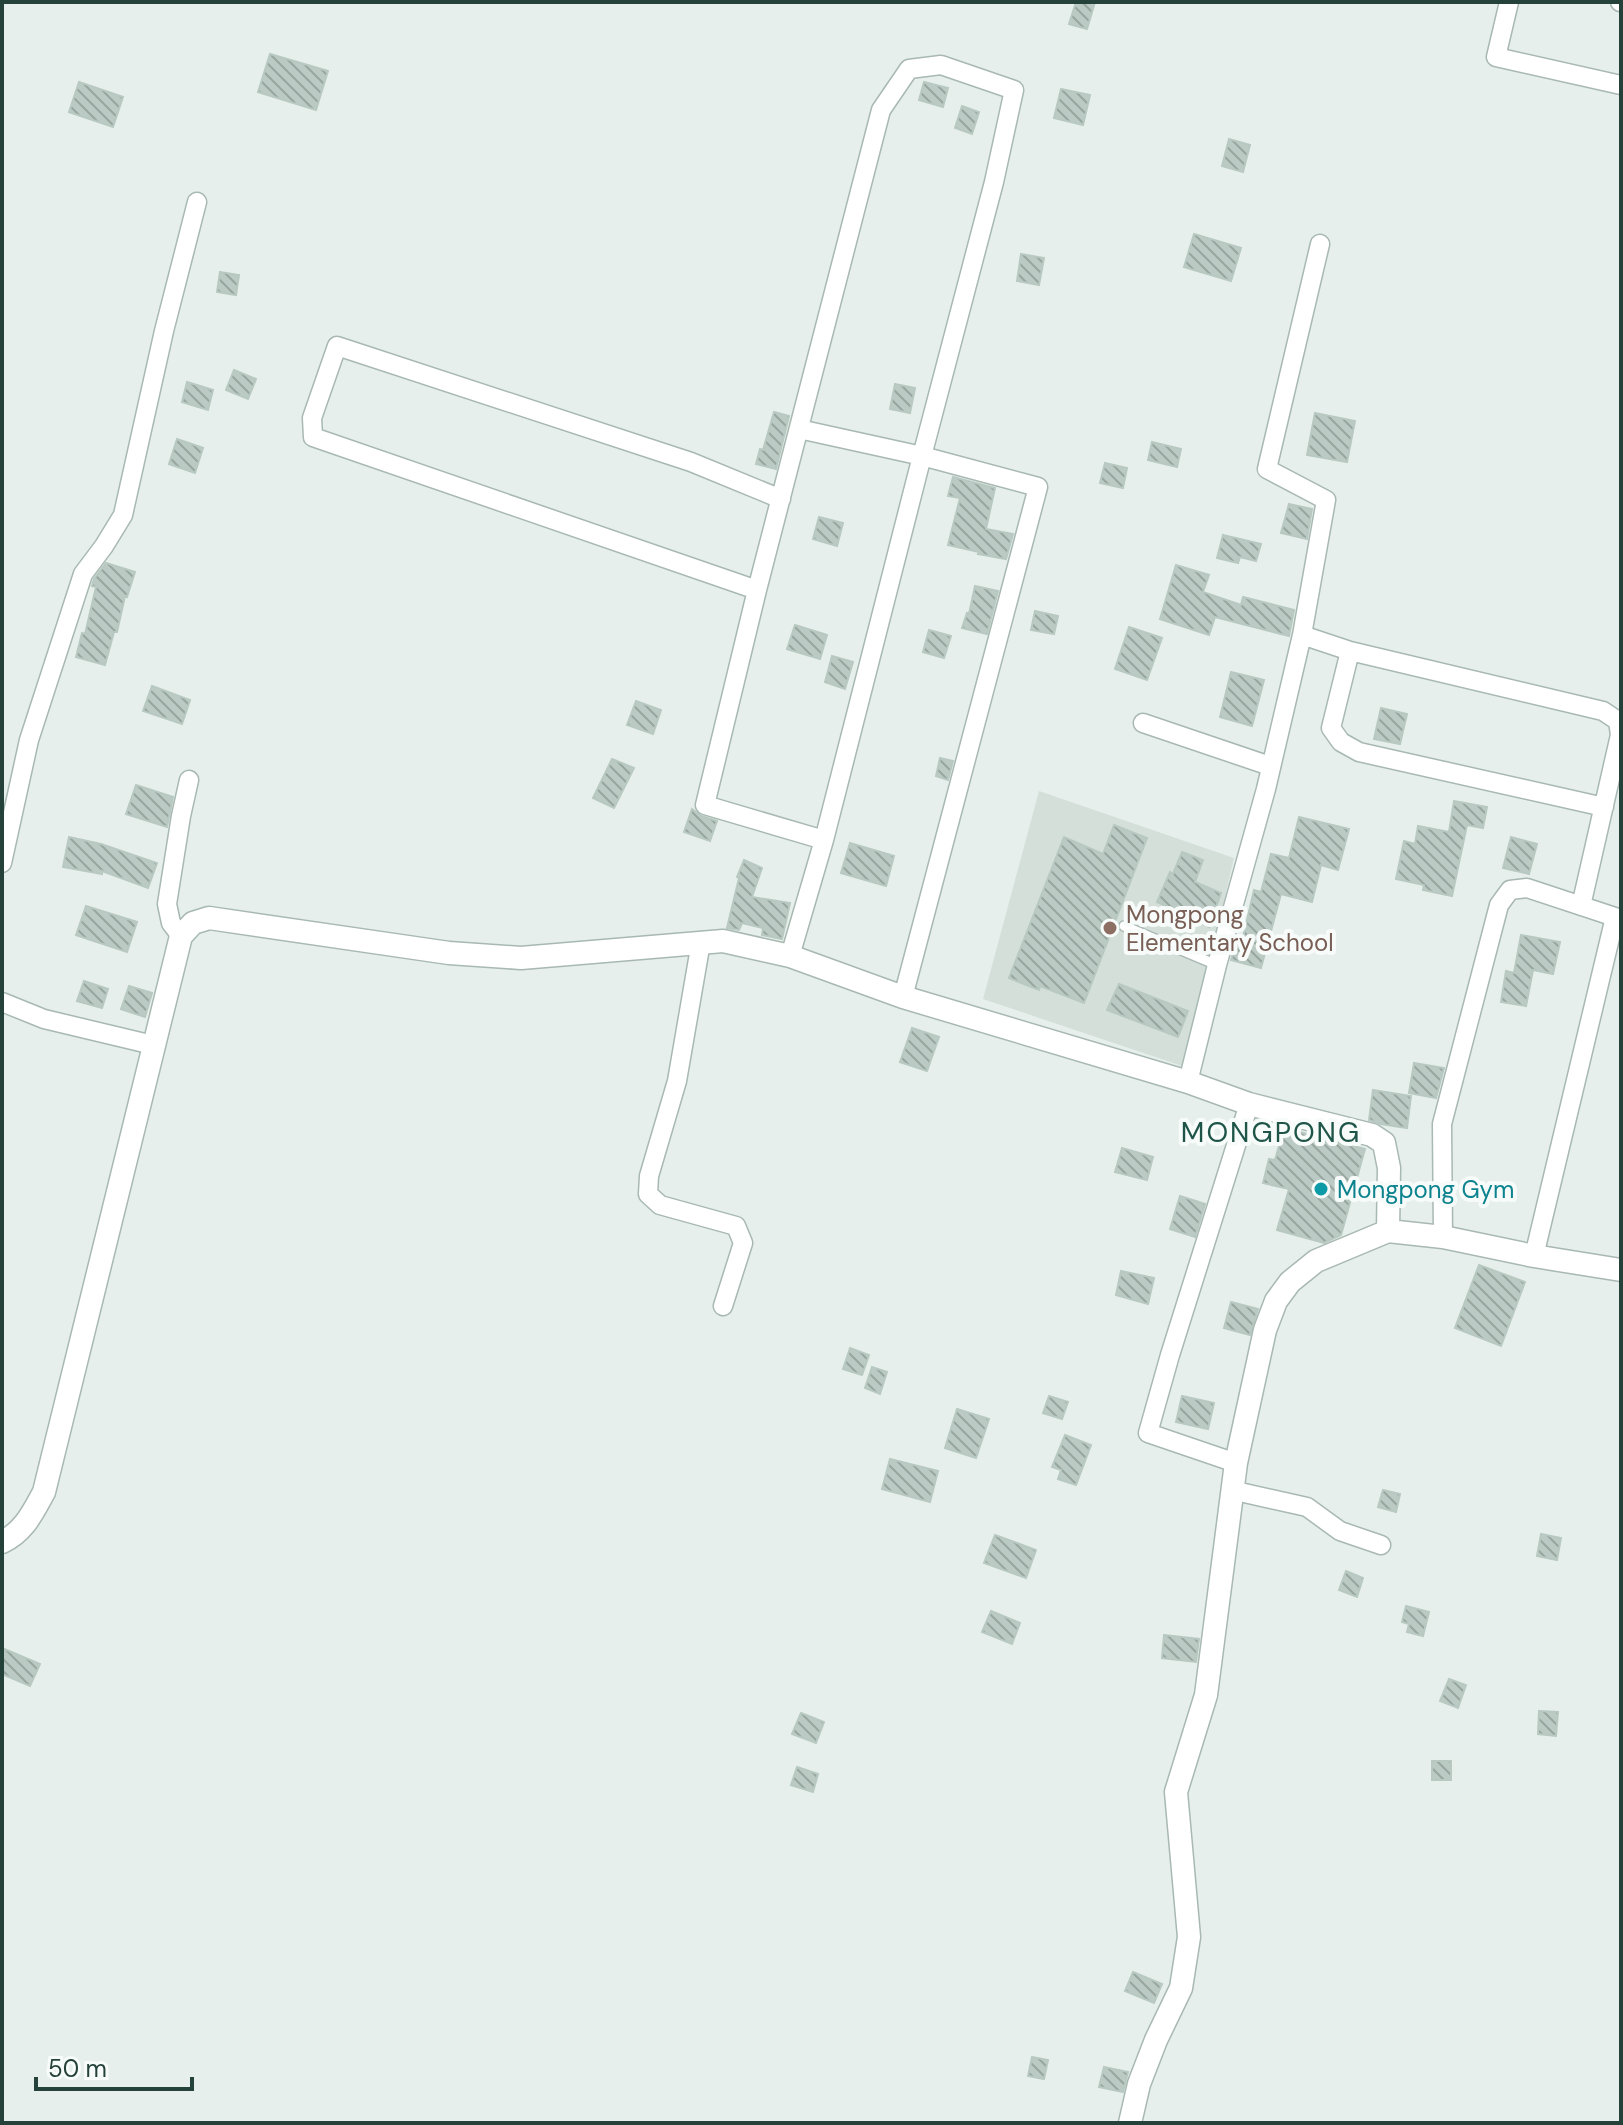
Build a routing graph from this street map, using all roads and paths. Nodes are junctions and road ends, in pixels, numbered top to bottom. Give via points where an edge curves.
1 (1509, 2) edge
2 (1621, 85) edge
3 (197, 202) dead end
4 (1320, 244) dead end
5 (799, 429) junction
6 (922, 456) junction
7 (781, 499) junction
8 (757, 590) junction
9 (1302, 635) junction
10 (1350, 651) junction
11 (1143, 723) dead end
12 (1270, 766) junction
13 (189, 780) dead end
14 (1604, 807) junction
15 (824, 840) junction
16 (2, 863) edge
17 (1581, 906) junction
18 (1618, 918) edge
19 (1124, 926) dead end
20 (181, 936) junction
21 (701, 942) junction
22 (790, 956) junction
23 (1217, 965) junction
24 (903, 997) junction
25 (2, 1002) edge
26 (153, 1045) junction
27 (1188, 1082) junction
28 (1249, 1104) junction
29 (1388, 1231) junction
30 (1443, 1237) junction
31 (1534, 1256) junction
32 (1621, 1270) edge
33 (723, 1306) dead end
34 (1236, 1463) junction
35 (1231, 1490) junction
36 (2, 1542) edge
37 (1381, 1545) dead end
38 (1130, 2123) edge

1 - 2 street via 1496,57
3 - 16 street via 123,515 83,574 29,740
4 - 9 street via 1267,469 1326,500
5 - 6 street
5 - 6 street via 881,110 909,69 941,65 1014,90
5 - 7 street
6 - 15 street
6 - 24 street via 1038,487
7 - 8 street
7 - 8 street via 691,462 337,346 312,418 313,437
8 - 15 street via 705,805
9 - 10 street
9 - 12 street
10 - 14 street via 1603,711 1618,721 1620,735
10 - 14 street via 1331,728 1341,742 1359,752
11 - 12 street
12 - 23 street
13 - 20 street via 167,904
14 - 17 street
15 - 22 street
17 - 18 street
17 - 30 street via 1527,888 1510,890 1499,905 1442,1124
18 - 31 street
19 - 23 lane
20 - 21 street via 193,923 209,918 449,953 521,958
20 - 26 street
21 - 22 street via 723,941
21 - 33 street via 677,1081 648,1194 660,1205 736,1226 743,1243
22 - 24 street
23 - 27 street
24 - 27 street
25 - 26 street via 44,1019
26 - 36 street via 44,1492 29,1520
27 - 28 street
28 - 29 street via 1372,1135 1384,1143
28 - 34 street via 1148,1433
29 - 30 street
29 - 34 street via 1316,1261 1276,1301
30 - 31 street
31 - 32 street
34 - 35 street
35 - 37 street via 1307,1507 1340,1531
35 - 38 street via 1206,1695 1176,1792 1189,1937 1181,1988 1139,2084

